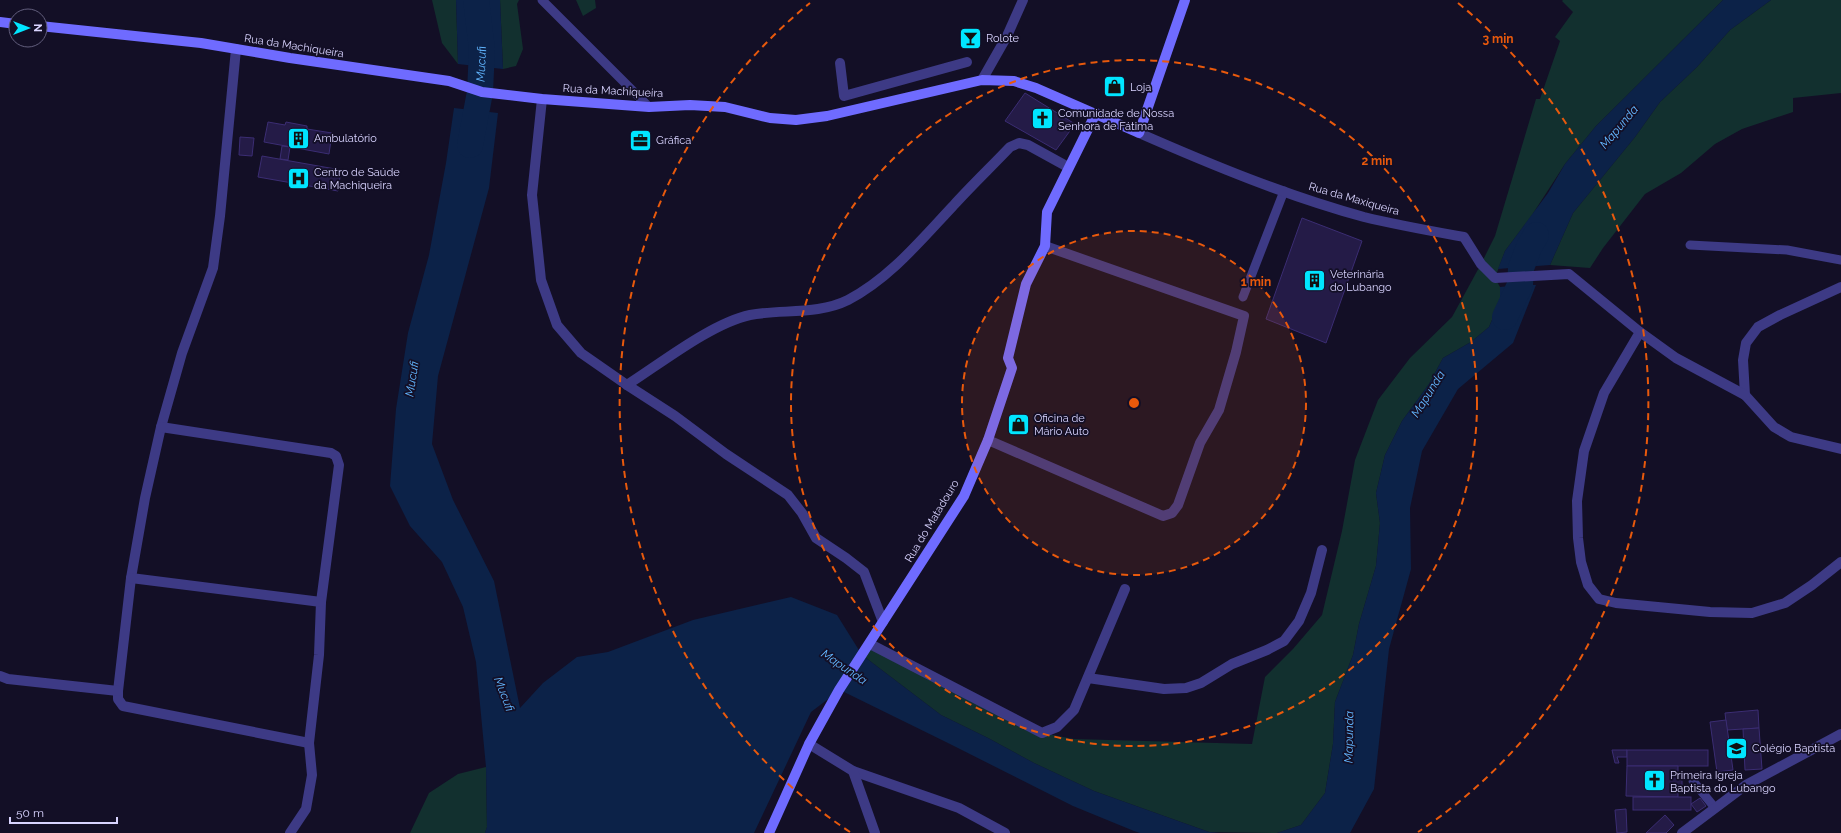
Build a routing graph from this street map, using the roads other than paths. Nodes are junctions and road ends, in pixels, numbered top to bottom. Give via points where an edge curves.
1 (542, 0) edge
2 (1023, 0) edge
3 (1184, 0) edge
4 (48, 27) edge
5 (236, 49) junction
6 (967, 62) dead end
7 (840, 63) dead end
8 (982, 80) junction
9 (542, 99) junction
10 (649, 107) junction
11 (1096, 113) junction
12 (1140, 133) junction
13 (1193, 156) joint
14 (1068, 167) junction
15 (1284, 191) junction
16 (1690, 245) dead end
17 (1045, 246) junction
18 (1841, 260) edge
19 (1841, 287) edge
20 (1243, 297) dead end
21 (1640, 332) junction
22 (627, 385) junction
23 (1745, 395) junction
24 (161, 427) junction
25 (988, 440) junction
26 (1841, 449) edge
27 (1322, 550) dead end
28 (1841, 562) edge
29 (131, 578) junction
30 (1124, 589) dead end
31 (321, 602) junction
32 (883, 622) junction
33 (870, 644) junction
34 (0, 676) edge
35 (1088, 678) junction
36 (118, 691) junction
37 (1841, 734) edge
38 (309, 743) junction
39 (809, 744) junction
40 (852, 771) junction
41 (1693, 782) dead end
42 (1715, 808) junction
43 (290, 833) edge
44 (768, 833) edge
45 (875, 833) edge
46 (1005, 833) edge
47 (1682, 833) edge

1 - 10 lane
2 - 8 street via 1007,36
3 - 12 street
4 - 5 street, Rua da Machiqueira via 106,31
5 - 9 street, Rua da Machiqueira via 449,81 482,92
5 - 24 street via 213,268 182,353
6 - 7 street via 844,96
8 - 10 street, Rua da Machiqueira via 856,111 796,120 770,118 725,107
8 - 11 street, Rua da Machiqueira via 1014,82 1036,88
9 - 10 street, Rua da Machiqueira
9 - 22 street via 532,195 541,280 557,324 581,353
11 - 12 street, Rua da Machiqueira
11 - 14 street, Rua do Matadouro
12 - 13 street, Rua da Machiqueira
13 - 15 street, Rua da Maxiqueira
14 - 17 street, Rua do Matadouro via 1047,212
14 - 22 street via 1028,145 1019,143 1010,147 912,251 848,300 830,307 749,316 714,329
15 - 20 lane
15 - 21 street, Rua da Maxiqueira via 1363,216 1464,237 1481,264 1495,278 1569,274
16 - 18 lane via 1787,250
17 - 25 street, Rua do Matadouro via 1026,284 1008,358 1012,368
17 - 25 street via 1244,316 1236,352 1218,410 1200,443 1178,505 1172,513 1163,516
19 - 23 street via 1758,327 1746,343 1743,360
21 - 23 street via 1676,358
21 - 28 street via 1604,393 1584,451 1577,501 1578,538 1581,562 1588,585 1599,599 1710,612 1752,613 1785,603
22 - 32 street via 676,416 726,454 788,495 816,538 864,572
23 - 26 street via 1774,427 1791,437
24 - 29 street
24 - 31 street via 331,453 336,456 339,465
25 - 32 street, Rua do Matadouro via 964,496
27 - 35 street via 1311,593 1298,621 1284,641 1186,688 1164,689
29 - 31 street
29 - 36 street
30 - 35 street
31 - 38 street via 319,655
32 - 33 street, Rua do Matadouro
33 - 35 street via 1042,733 1057,727 1074,710
33 - 39 street, Rua do Matadouro
34 - 36 street
36 - 38 street via 118,699 123,706
37 - 42 street via 1746,785
38 - 43 street via 312,775 306,809
39 - 40 street
39 - 44 street, Rua do Matadouro
40 - 45 street
40 - 46 street via 959,808
41 - 42 lane
42 - 47 street

